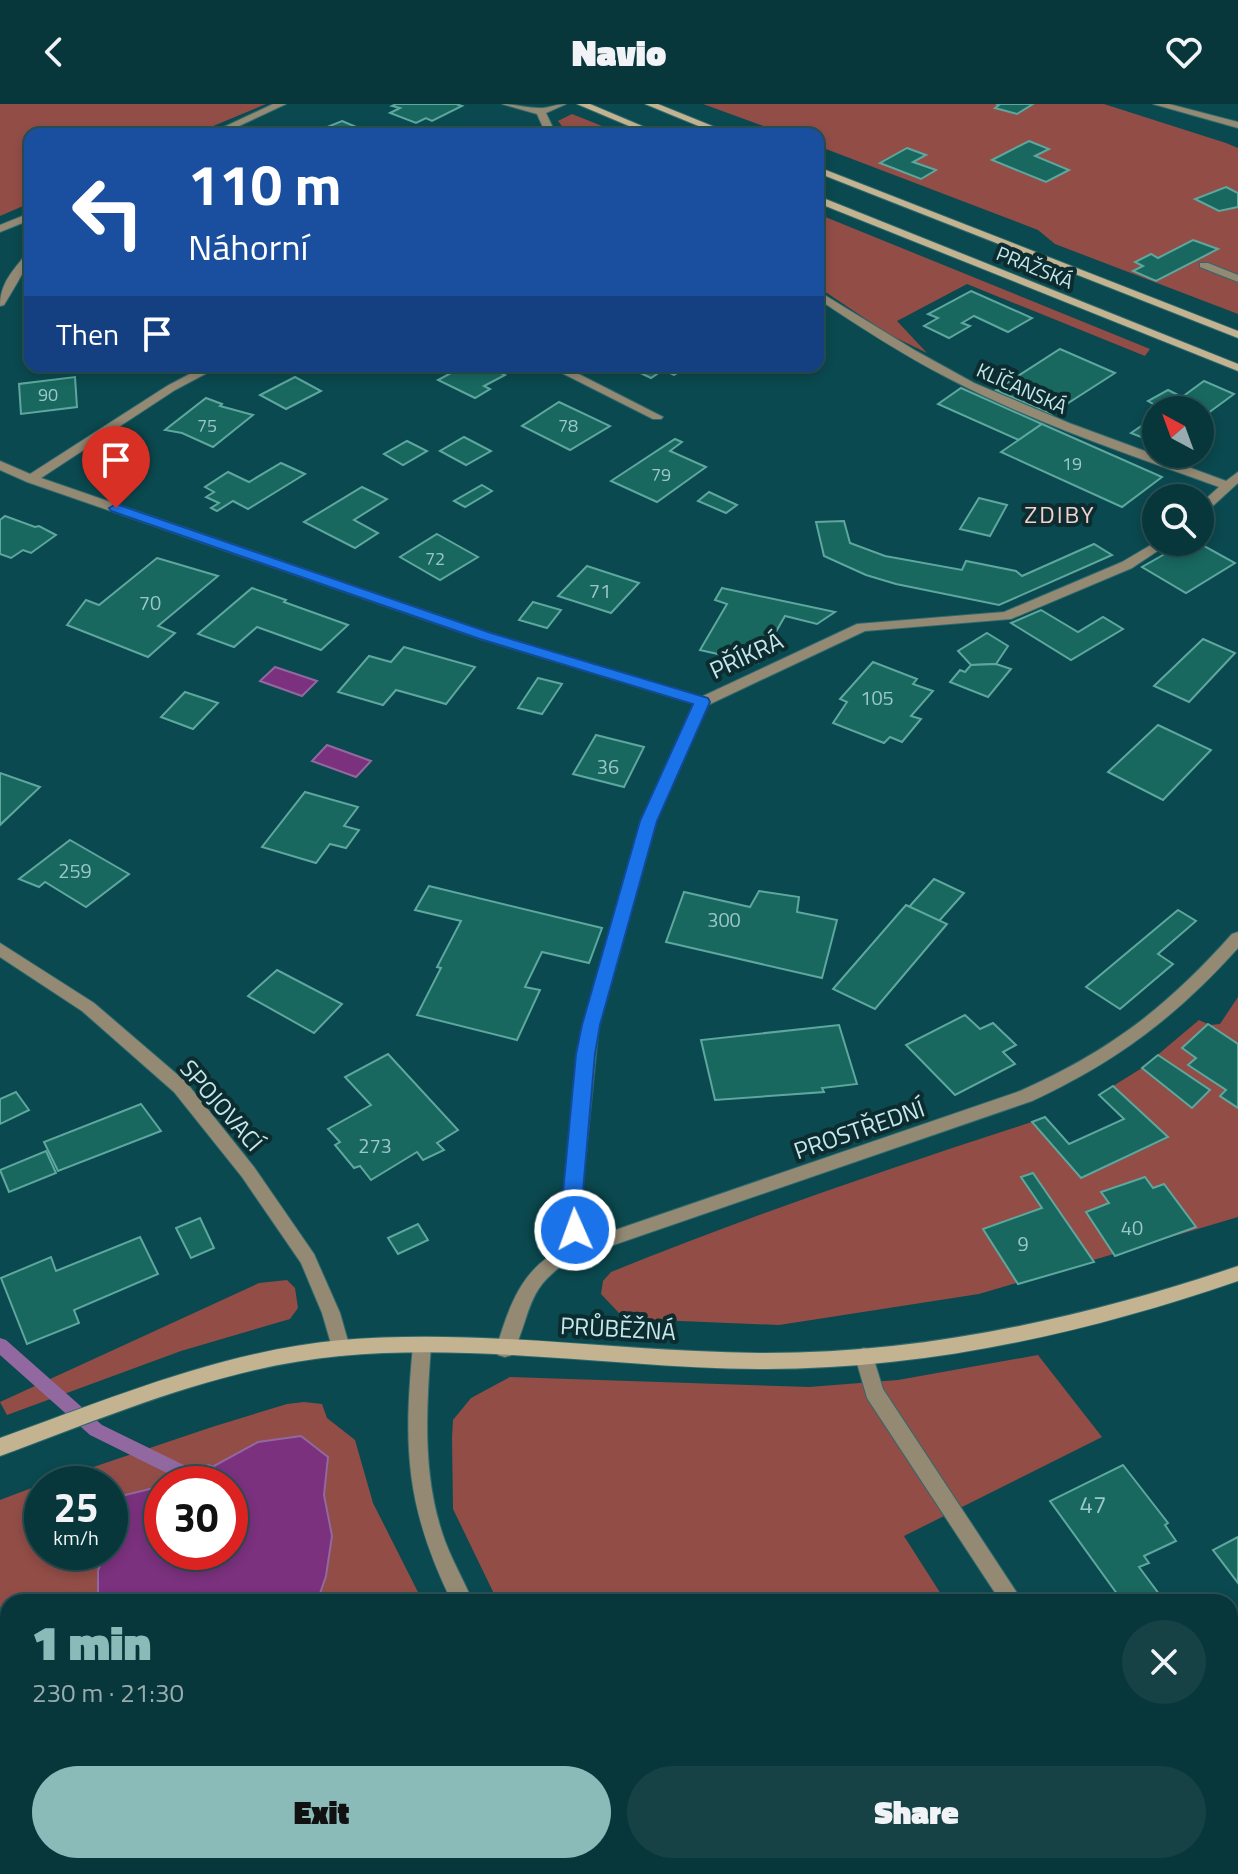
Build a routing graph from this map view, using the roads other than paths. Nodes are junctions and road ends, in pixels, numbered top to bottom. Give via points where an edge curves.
1 (281, 104) edge
2 (507, 104) edge
3 (561, 104) edge
4 (582, 104) edge
5 (650, 104) edge
6 (1158, 104) edge
7 (541, 112) junction
8 (1238, 125) edge
9 (227, 128) edge
10 (548, 128) edge
11 (641, 128) edge
12 (712, 128) edge
13 (824, 172) edge
14 (824, 201) edge
15 (24, 219) edge
16 (0, 229) edge
17 (24, 264) edge
18 (1204, 265) dead end
19 (1238, 279) edge
20 (824, 298) edge
21 (0, 303) edge
22 (1238, 335) edge
23 (1238, 368) edge
24 (202, 372) edge
25 (566, 372) edge
26 (657, 417) dead end
27 (0, 465) edge
28 (1238, 476) edge
29 (31, 479) junction
30 (1226, 485) junction
31 (1214, 497) edge
32 (1142, 556) edge
33 (702, 702) junction
34 (1238, 938) edge
35 (0, 949) edge
36 (583, 1248) junction
37 (1238, 1273) edge
38 (422, 1346) junction
39 (341, 1348) junction
40 (505, 1349) junction
41 (864, 1356) junction
42 (0, 1447) edge
43 (459, 1594) edge
44 (1008, 1594) edge

1 - 9 street
2 - 7 street
3 - 7 street
4 - 11 main road
5 - 12 main road
6 - 8 street
7 - 10 street
13 - 22 main road, PRAŽSKÁ
14 - 23 main road, PRAŽSKÁ
15 - 16 street
17 - 21 street
18 - 19 street
20 - 30 street, KLÍČANSKÁ via 968,384 1085,435
24 - 29 street
25 - 26 street
27 - 29 street
28 - 30 street
29 - 33 street via 485,636
30 - 31 street
32 - 33 street, PŘÍKRÁ via 1006,616 862,627
33 - 36 street, PŘÍKRÁ via 648,821 591,1025 571,1214
34 - 36 street, PROSTŘEDNÍ via 1175,1005 1078,1074
35 - 39 street, SPOJOVACÍ via 88,1007 180,1087 308,1259
36 - 40 street, PROSTŘEDNÍ via 538,1272 524,1293
37 - 41 main road, PRŮBĚŽNÁ via 1075,1321 954,1346
38 - 39 main road, PRŮBĚŽNÁ
38 - 40 main road, PRŮBĚŽNÁ
38 - 43 street via 416,1431 420,1488 435,1543
39 - 42 main road, PRŮBĚŽNÁ via 185,1380
40 - 41 main road, PRŮBĚŽNÁ via 759,1361
41 - 44 street via 874,1392

